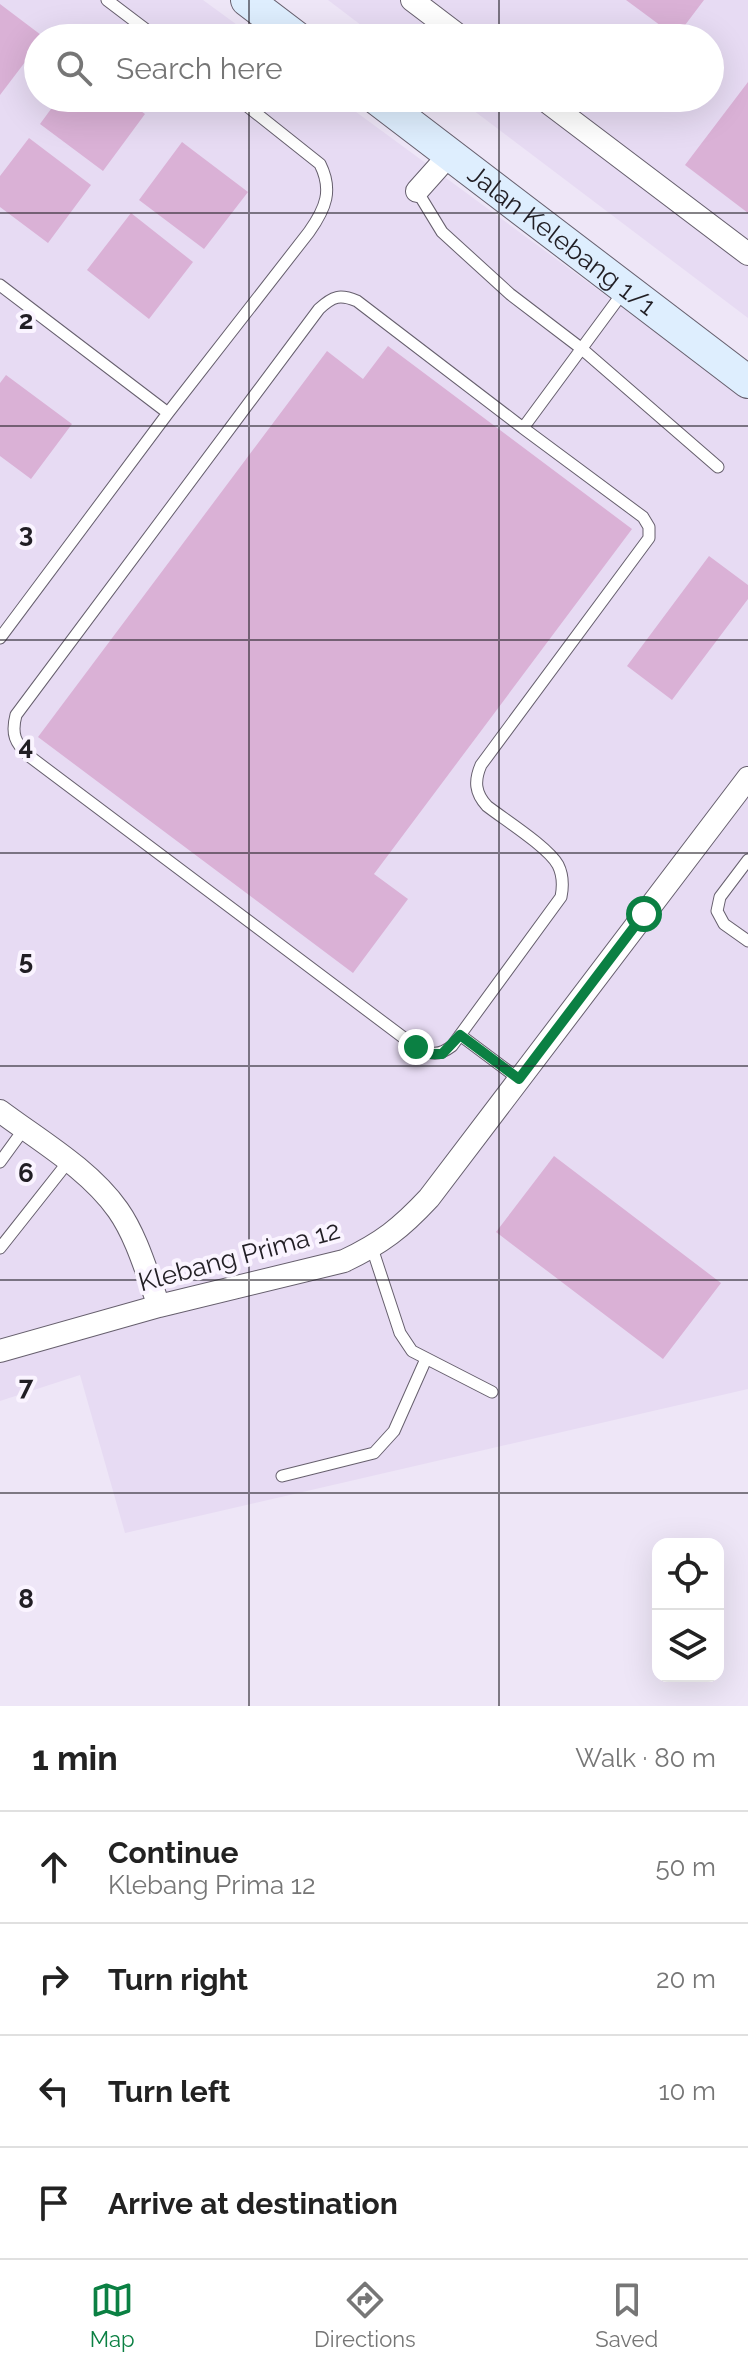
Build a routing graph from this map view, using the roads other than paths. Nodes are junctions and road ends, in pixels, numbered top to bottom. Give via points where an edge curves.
1 (107, 0) edge
2 (247, 0) edge
3 (412, 0) edge
4 (139, 24) edge
5 (279, 24) edge
6 (444, 24) edge
7 (255, 112) edge
8 (394, 112) edge
9 (560, 112) edge
10 (450, 154) junction
11 (417, 191) joint
12 (748, 254) edge
13 (0, 285) edge
14 (626, 289) junction
15 (582, 349) junction
16 (748, 382) edge
17 (168, 413) junction
18 (523, 428) junction
19 (718, 467) dead end
20 (0, 638) edge
21 (748, 778) edge
22 (748, 860) edge
23 (748, 941) edge
24 (460, 1035) junction
25 (519, 1079) junction
26 (0, 1111) edge
27 (24, 1129) junction
28 (0, 1162) edge
29 (68, 1162) junction
30 (0, 1248) edge
31 (372, 1248) junction
32 (159, 1306) junction
33 (0, 1351) edge
34 (426, 1359) junction
35 (492, 1392) dead end
36 (282, 1476) dead end

1 - 4 lane
2 - 5 street
3 - 6 street
7 - 17 lane via 320,164 326,176 326,204
8 - 10 street, Jalan Kelebang 1/1
9 - 12 street
10 - 11 street
10 - 14 street, Jalan Kelebang 1/1
11 - 15 lane via 442,232
13 - 17 lane
14 - 15 lane
14 - 16 street, Jalan Kelebang 1/1
15 - 18 lane
15 - 19 lane
17 - 20 lane
18 - 24 lane via 643,517 649,538 477,775 480,798 558,865 563,883 553,912
18 - 24 lane via 357,301 331,298 16,715 12,731 29,756 416,1047 442,1054
21 - 25 street, Klebang Prima 12
22 - 23 lane via 720,897 717,911 724,924
24 - 25 lane
25 - 31 street, Klebang Prima 12 via 429,1198 401,1228
26 - 27 street
27 - 28 lane
27 - 29 street
29 - 30 lane
29 - 32 street via 119,1211
31 - 32 street, Klebang Prima 12 via 344,1261
31 - 34 lane via 400,1333 412,1351
32 - 33 street, Klebang Prima 12
34 - 35 lane
34 - 36 lane via 394,1431 374,1453

